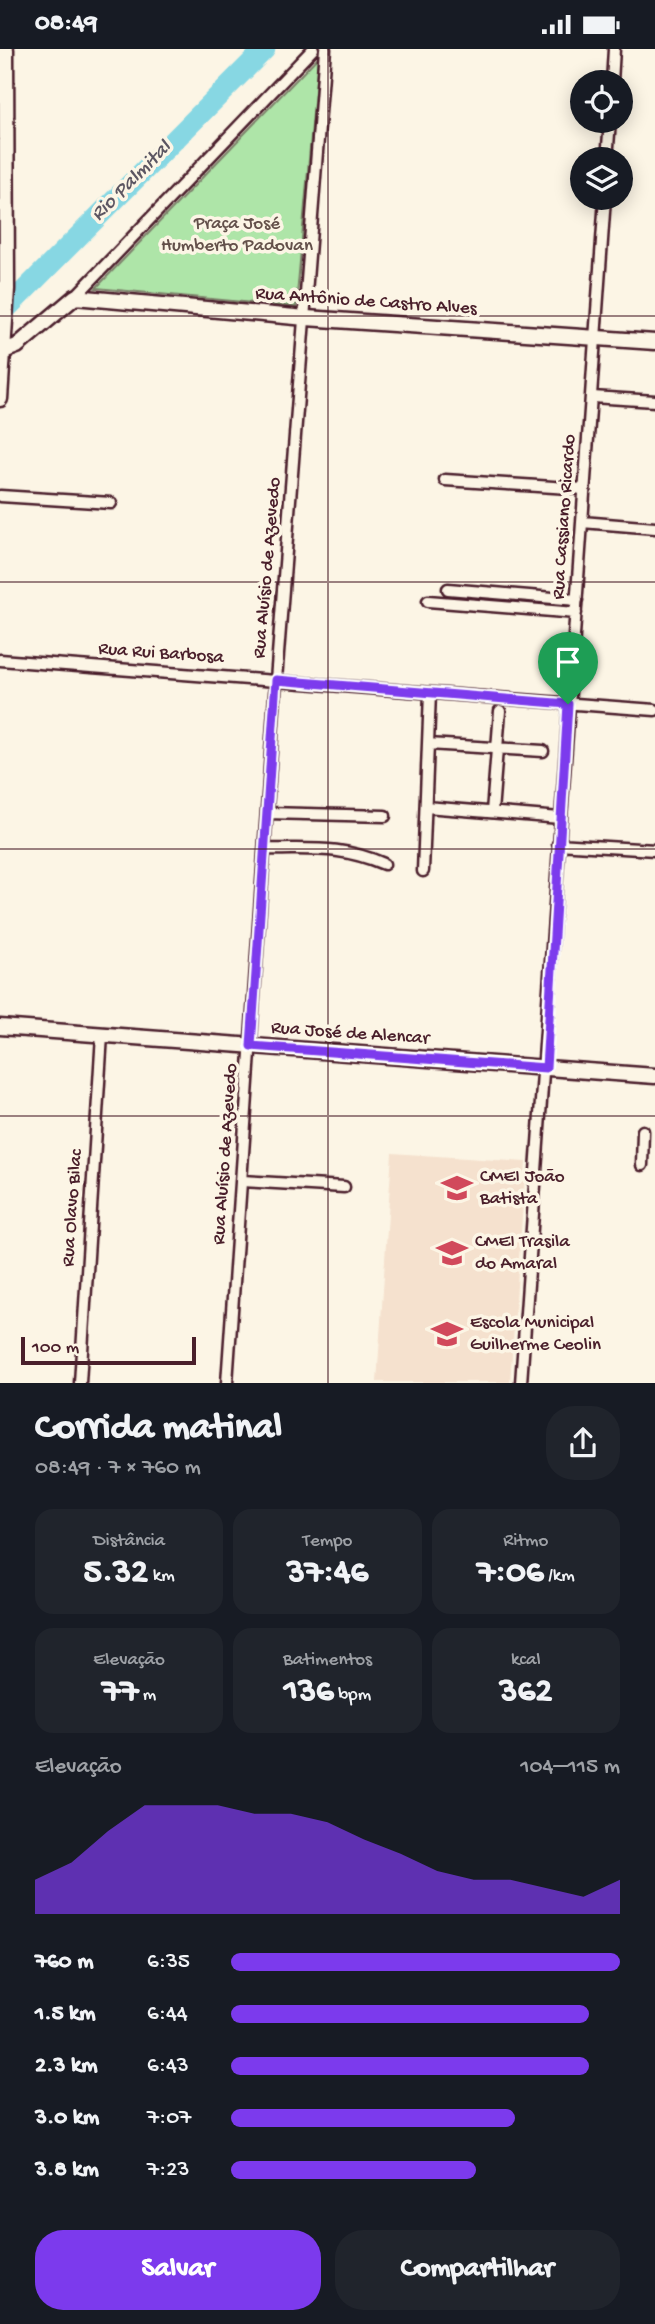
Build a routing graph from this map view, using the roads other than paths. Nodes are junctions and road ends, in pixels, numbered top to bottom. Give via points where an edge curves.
1 (6, 49) edge
2 (313, 49) edge
3 (326, 49) edge
4 (614, 49) edge
5 (613, 70) edge
6 (604, 210) edge
7 (4, 270) edge
8 (75, 297) junction
9 (306, 318) junction
10 (596, 339) junction
11 (655, 342) edge
12 (10, 349) junction
13 (1, 383) edge
14 (592, 397) junction
15 (0, 399) edge
16 (655, 401) edge
17 (445, 481) dead end
18 (584, 489) junction
19 (0, 496) edge
20 (111, 503) dead end
21 (582, 522) junction
22 (655, 528) edge
23 (448, 589) dead end
24 (577, 600) junction
25 (428, 601) dead end
26 (576, 613) junction
27 (0, 660) edge
28 (276, 680) junction
29 (430, 693) junction
30 (568, 704) junction
31 (655, 710) edge
32 (500, 711) dead end
33 (428, 744) junction
34 (497, 748) junction
35 (543, 751) dead end
36 (426, 807) junction
37 (492, 812) junction
38 (267, 813) junction
39 (385, 816) dead end
40 (560, 818) junction
41 (558, 844) junction
42 (265, 849) junction
43 (655, 850) edge
44 (384, 864) dead end
45 (424, 871) dead end
46 (0, 1027) edge
47 (102, 1035) junction
48 (251, 1046) junction
49 (546, 1068) junction
50 (655, 1076) edge
51 (643, 1131) dead end
52 (642, 1165) dead end
53 (242, 1181) junction
54 (344, 1187) dead end
55 (80, 1383) edge
56 (228, 1383) edge
57 (521, 1383) edge

1 - 7 street
2 - 8 street
3 - 9 street, Rua Aluísio de Azevedo
4 - 5 street
6 - 10 street, Rua Cassiano Ricardo
7 - 12 street
8 - 9 street, Rua Antônio de Castro Alves
8 - 12 street
9 - 10 street, Rua Antônio de Castro Alves
9 - 28 street, Rua Aluísio de Azevedo
10 - 11 street, Rua Antônio de Castro Alves
10 - 14 street, Rua Cassiano Ricardo
12 - 13 street
13 - 15 street
14 - 16 street
14 - 18 street, Rua Cassiano Ricardo
17 - 18 street
18 - 21 street, Rua Cassiano Ricardo
19 - 20 street
21 - 22 street
21 - 24 street, Rua Cassiano Ricardo
23 - 24 street
24 - 26 street, Rua Cassiano Ricardo
25 - 26 street
26 - 30 street, Rua Cassiano Ricardo
27 - 28 street, Rua Rui Barbosa
28 - 29 street, Rua Rui Barbosa
28 - 38 street, Rua Aluísio de Azevedo
29 - 30 street, Rua Rui Barbosa
29 - 33 street
30 - 31 street, Rua Rui Barbosa
30 - 40 street, Rua Cassiano Ricardo
32 - 34 street
33 - 34 street
33 - 36 street
34 - 35 street
34 - 37 street
36 - 37 street
36 - 45 street
37 - 40 street
38 - 39 street
38 - 42 street, Rua Aluísio de Azevedo
40 - 41 street, Rua Cassiano Ricardo
41 - 43 street
41 - 49 street, Rua Cassiano Ricardo
42 - 44 street via 334,849
42 - 48 street, Rua Aluísio de Azevedo
46 - 47 street, Rua José de Alencar
47 - 48 street, Rua José de Alencar
47 - 55 street, Rua Olavo Bilac
48 - 49 street, Rua José de Alencar
48 - 53 street, Rua Aluísio de Azevedo
49 - 50 street, Rua José de Alencar
49 - 57 street, Rua Cassiano Ricardo
51 - 52 street
53 - 54 street
53 - 56 street, Rua Aluísio de Azevedo

